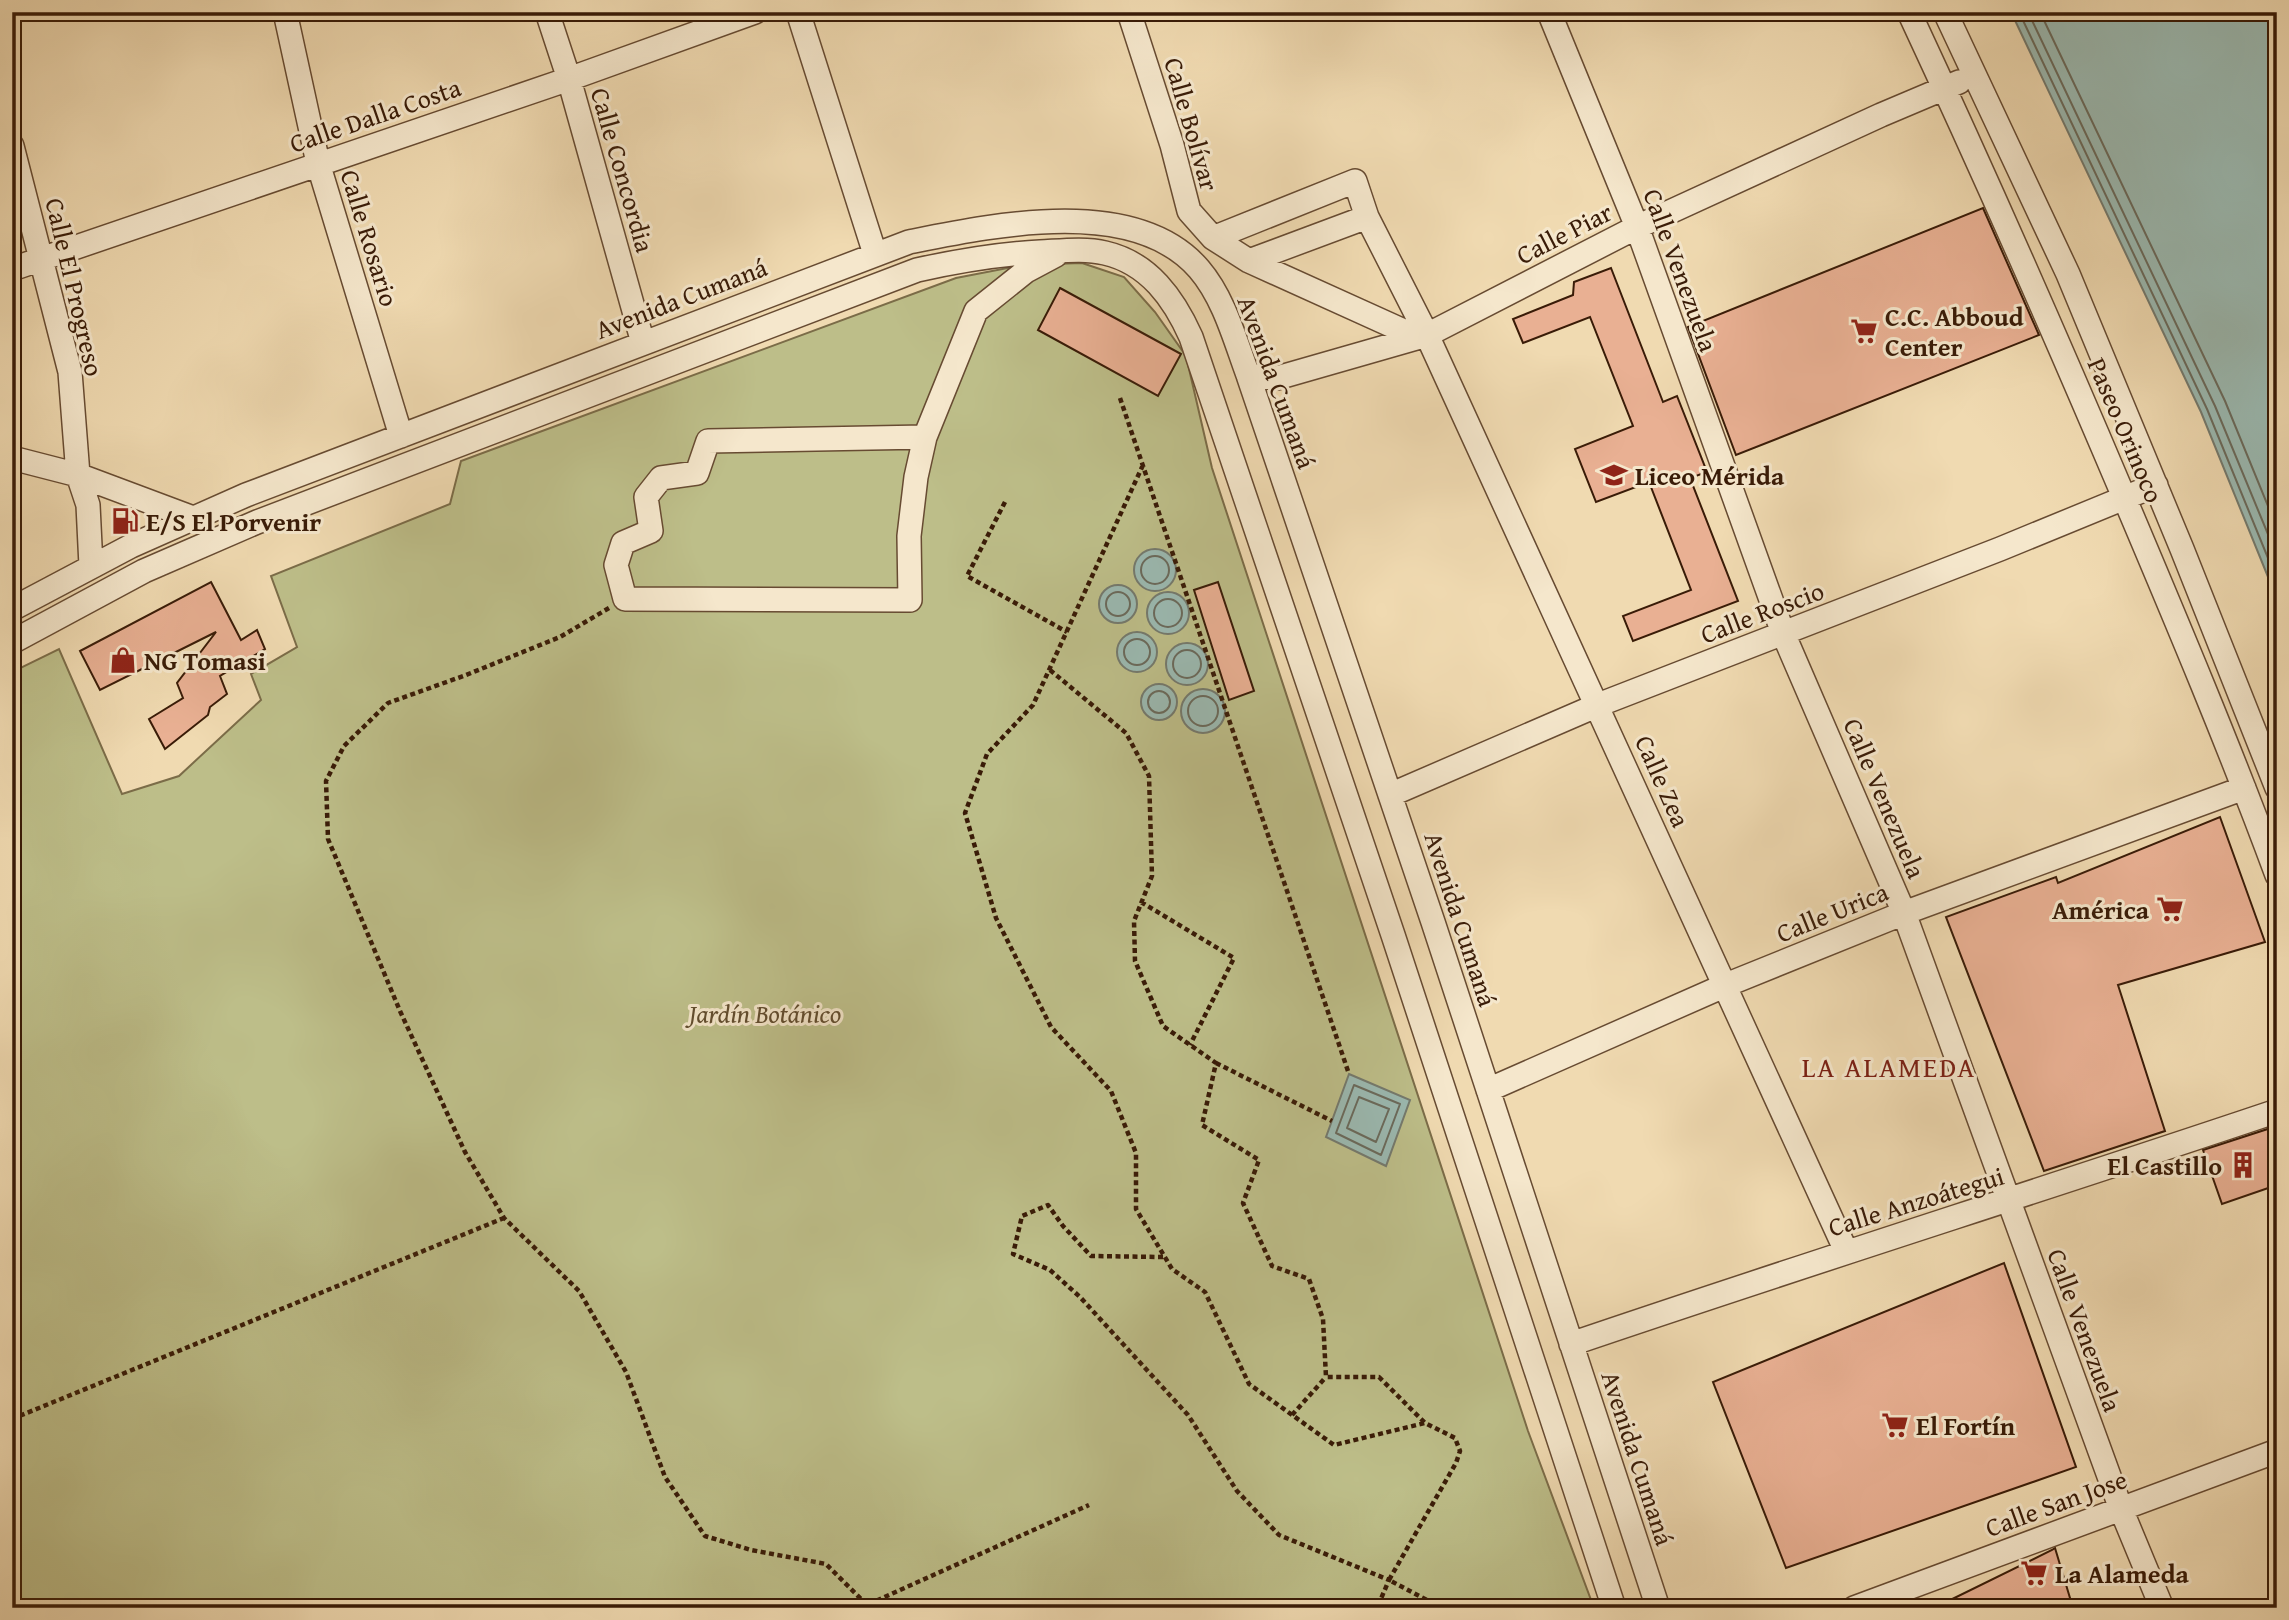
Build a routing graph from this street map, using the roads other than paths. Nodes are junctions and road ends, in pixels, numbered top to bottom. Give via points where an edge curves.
1 (285, 12) edge
2 (547, 12) edge
3 (755, 12) edge
4 (798, 12) edge
5 (1129, 12) edge
6 (1549, 12) edge
7 (1909, 12) edge
8 (1945, 12) edge
9 (1975, 75) junction
10 (569, 79) junction
11 (1945, 89) junction
12 (12, 146) edge
13 (318, 163) junction
14 (1367, 217) junction
15 (1637, 227) junction
16 (1213, 238) junction
17 (1065, 251) junction
18 (875, 254) junction
19 (40, 259) junction
20 (1249, 261) junction
21 (12, 269) edge
22 (1422, 336) junction
23 (643, 343) junction
24 (1248, 375) junction
25 (401, 436) junction
26 (925, 437) junction
27 (12, 458) edge
28 (78, 475) junction
29 (2156, 485) junction
30 (2124, 497) junction
31 (194, 518) junction
32 (91, 566) junction
33 (12, 609) edge
34 (1783, 633) junction
35 (12, 642) edge
36 (1598, 705) junction
37 (2244, 788) junction
38 (2277, 788) edge
39 (1390, 795) junction
40 (2277, 875) edge
41 (1903, 913) junction
42 (1726, 985) junction
43 (1488, 1090) junction
44 (2277, 1111) edge
45 (2007, 1202) junction
46 (1846, 1251) junction
47 (1571, 1344) junction
48 (2277, 1451) edge
49 (2121, 1509) junction
50 (1614, 1608) edge
51 (1658, 1608) edge
52 (1854, 1608) edge
53 (2162, 1608) edge

1 - 13 street, Calle Rosario
2 - 10 street, Calle Concordia
3 - 10 street, Calle Dalla Costa
4 - 18 street
5 - 16 street, Calle Bolívar via 1189,211
6 - 15 street, Calle Venezuela
7 - 11 street, Paseo Orinoco
8 - 9 street, Paseo Orinoco
9 - 11 street, Calle Piar
9 - 29 street, Paseo Orinoco via 2062,262
10 - 13 street, Calle Dalla Costa
10 - 23 street, Calle Concordia
11 - 15 street, Calle Piar
11 - 30 street, Paseo Orinoco
12 - 19 street, Calle El Progreso
13 - 19 street, Calle Dalla Costa
13 - 25 street, Calle Rosario
14 - 16 street, Calle Zea via 1355,181
14 - 20 street
14 - 22 street, Calle Zea
15 - 22 street, Calle Piar
15 - 34 street, Calle Venezuela
16 - 20 street
17 - 26 street via 1026,271 976,310
17 - 35 street via 985,257 885,281 257,522 144,571
17 - 50 street via 1107,253 1142,270 1170,296 1191,337
18 - 23 street, Avenida Cumaná
18 - 24 street, Avenida Cumaná via 909,242 1031,224 1092,222 1142,230 1180,252 1203,274 1219,300
19 - 21 street, Calle Dalla Costa
19 - 28 street, Calle El Progreso via 70,372
20 - 22 street
22 - 24 street, Calle Piar via 1277,378
22 - 36 street, Calle Zea
23 - 25 street, Avenida Cumaná
24 - 39 street, Avenida Cumaná
25 - 31 street, Avenida Cumaná
26 - 26 street via 708,441 697,473 661,478 646,498 651,531 623,544 616,565 625,599 910,600 909,536
27 - 28 street
28 - 31 street
28 - 32 street, Calle El Progreso via 88,505
29 - 30 street, Calle Roscio
29 - 38 street, Paseo Orinoco
30 - 34 street, Calle Roscio
30 - 37 street, Paseo Orinoco
31 - 32 street, Avenida Cumaná
32 - 33 street, Avenida Cumaná
34 - 36 street, Calle Roscio
34 - 41 street, Calle Venezuela
36 - 39 street, Calle Roscio
36 - 42 street, Calle Zea
37 - 40 street, Paseo Orinoco
37 - 41 street, Calle Urica
39 - 43 street, Avenida Cumaná
41 - 42 street, Calle Urica
41 - 45 street, Calle Venezuela
42 - 43 street, Calle Urica
42 - 46 street, Calle Zea
43 - 47 street, Avenida Cumaná
44 - 45 street, Calle Anzoátegui
45 - 46 street, Calle Anzoátegui
45 - 49 street, Calle Venezuela
46 - 47 street, Calle Anzoátegui
47 - 51 street, Avenida Cumaná
48 - 49 street, Calle San Jose
49 - 52 street, Calle San Jose
49 - 53 street, Calle Venezuela

